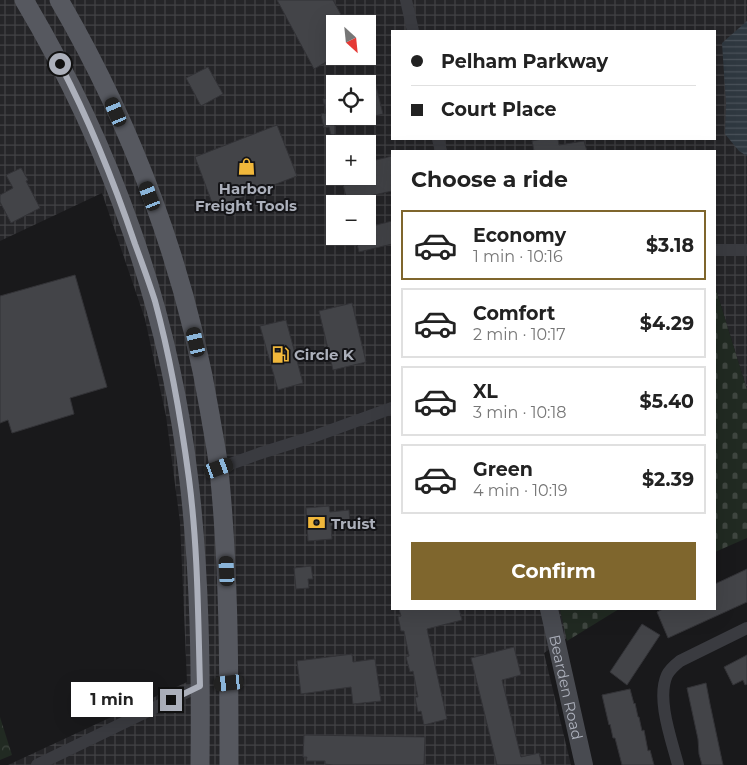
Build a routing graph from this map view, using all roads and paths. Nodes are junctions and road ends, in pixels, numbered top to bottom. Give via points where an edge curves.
1 (24, 0) edge
2 (59, 0) edge
3 (406, 0) edge
4 (413, 30) edge
5 (122, 126) junction
6 (95, 137) junction
7 (716, 250) edge
8 (747, 250) edge
9 (391, 408) edge
10 (219, 468) junction
11 (189, 480) junction
12 (549, 610) edge
13 (747, 628) edge
14 (229, 683) junction
15 (200, 686) junction
16 (37, 765) edge
17 (200, 765) edge
18 (229, 765) edge
19 (584, 765) edge
20 (678, 765) edge

1 - 6 main road via 79,100
2 - 5 main road via 104,84
3 - 4 street
5 - 6 main road
5 - 10 main road via 157,212 180,281 201,365
6 - 11 main road via 154,299 172,372
7 - 8 street
9 - 10 street
10 - 11 main road
10 - 14 main road via 226,563
11 - 15 main road via 198,587
12 - 19 street, Bearden Road
13 - 20 street via 680,661 667,675 664,708
14 - 15 main road
14 - 18 main road
15 - 16 street
15 - 17 main road

